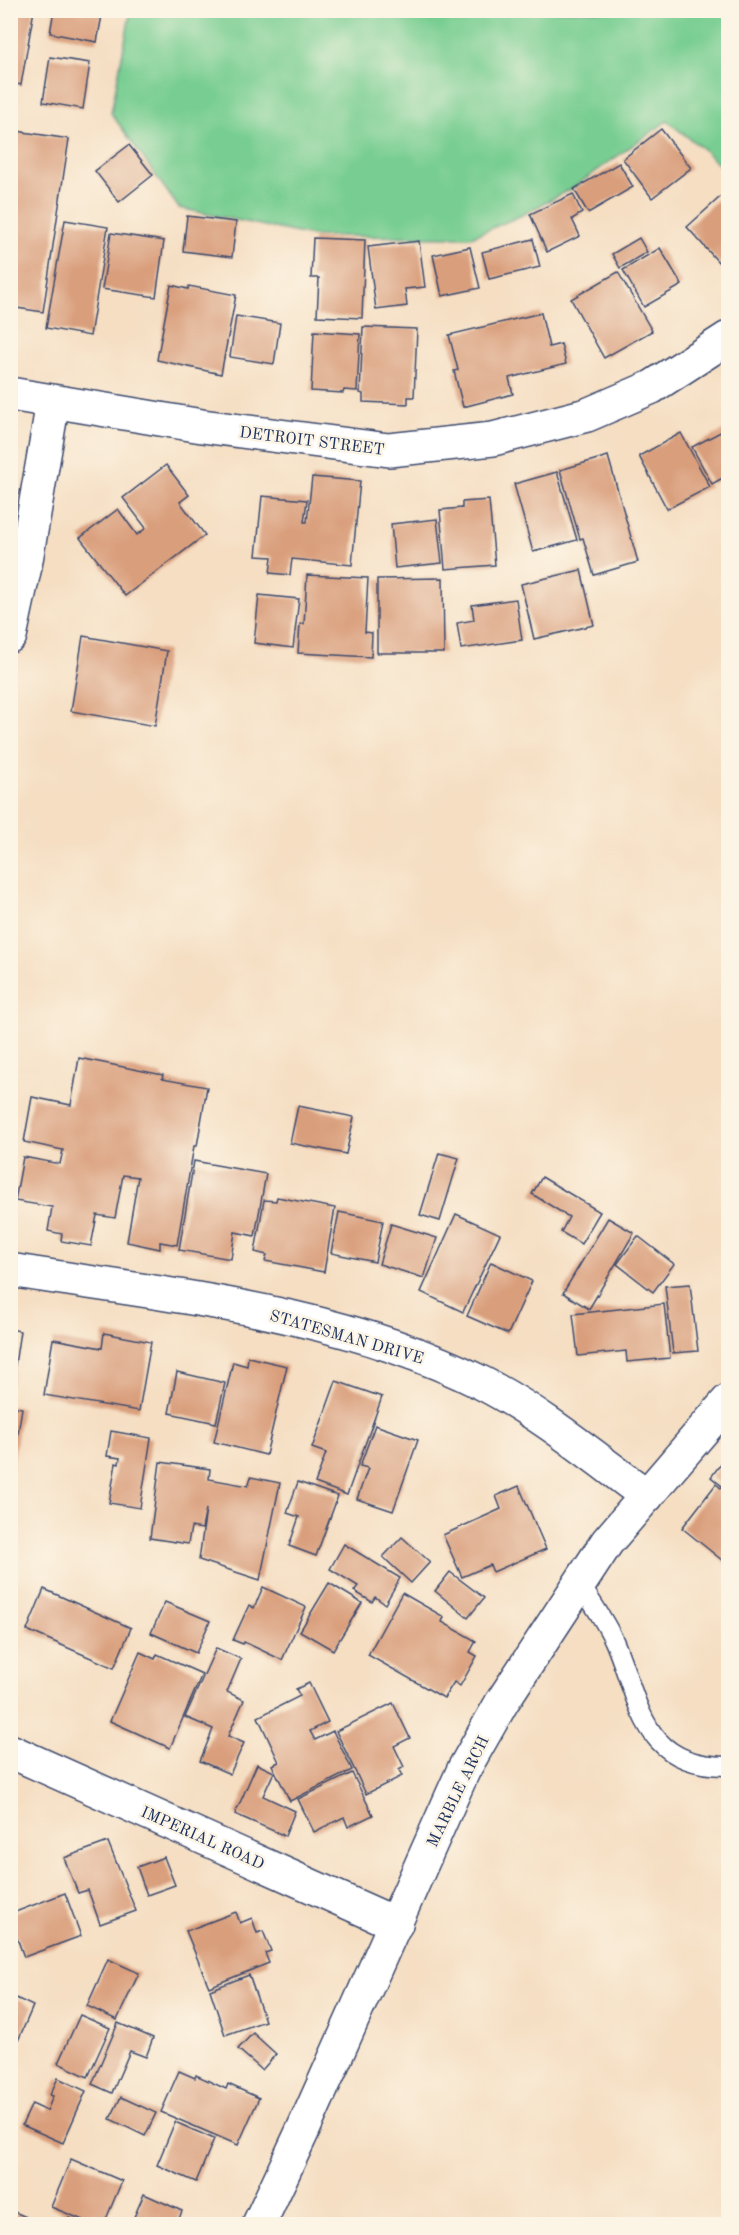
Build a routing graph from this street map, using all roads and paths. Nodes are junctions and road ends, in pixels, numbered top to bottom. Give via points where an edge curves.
1 (729, 338) edge
2 (10, 394) edge
3 (53, 402) junction
4 (10, 636) edge
5 (10, 1270) edge
6 (729, 1401) edge
7 (647, 1496) junction
8 (580, 1584) junction
9 (13, 1758) edge
10 (729, 1766) edge
11 (396, 1924) junction
12 (259, 2224) edge

1 - 3 street, DETROIT STREET via 652,387 587,415 493,439 429,447 389,450 334,444
2 - 3 street, DETROIT STREET
3 - 4 street
5 - 7 street, STATESMAN DRIVE via 255,1310 327,1327 424,1358 483,1384
6 - 7 street, MARBLE ARCH
7 - 8 street, MARBLE ARCH via 607,1542
8 - 10 lane via 606,1626 641,1717 654,1735 665,1748 695,1762
8 - 11 street, MARBLE ARCH via 502,1702 464,1769
9 - 11 street, IMPERIAL ROAD
11 - 12 street, MARBLE ARCH

